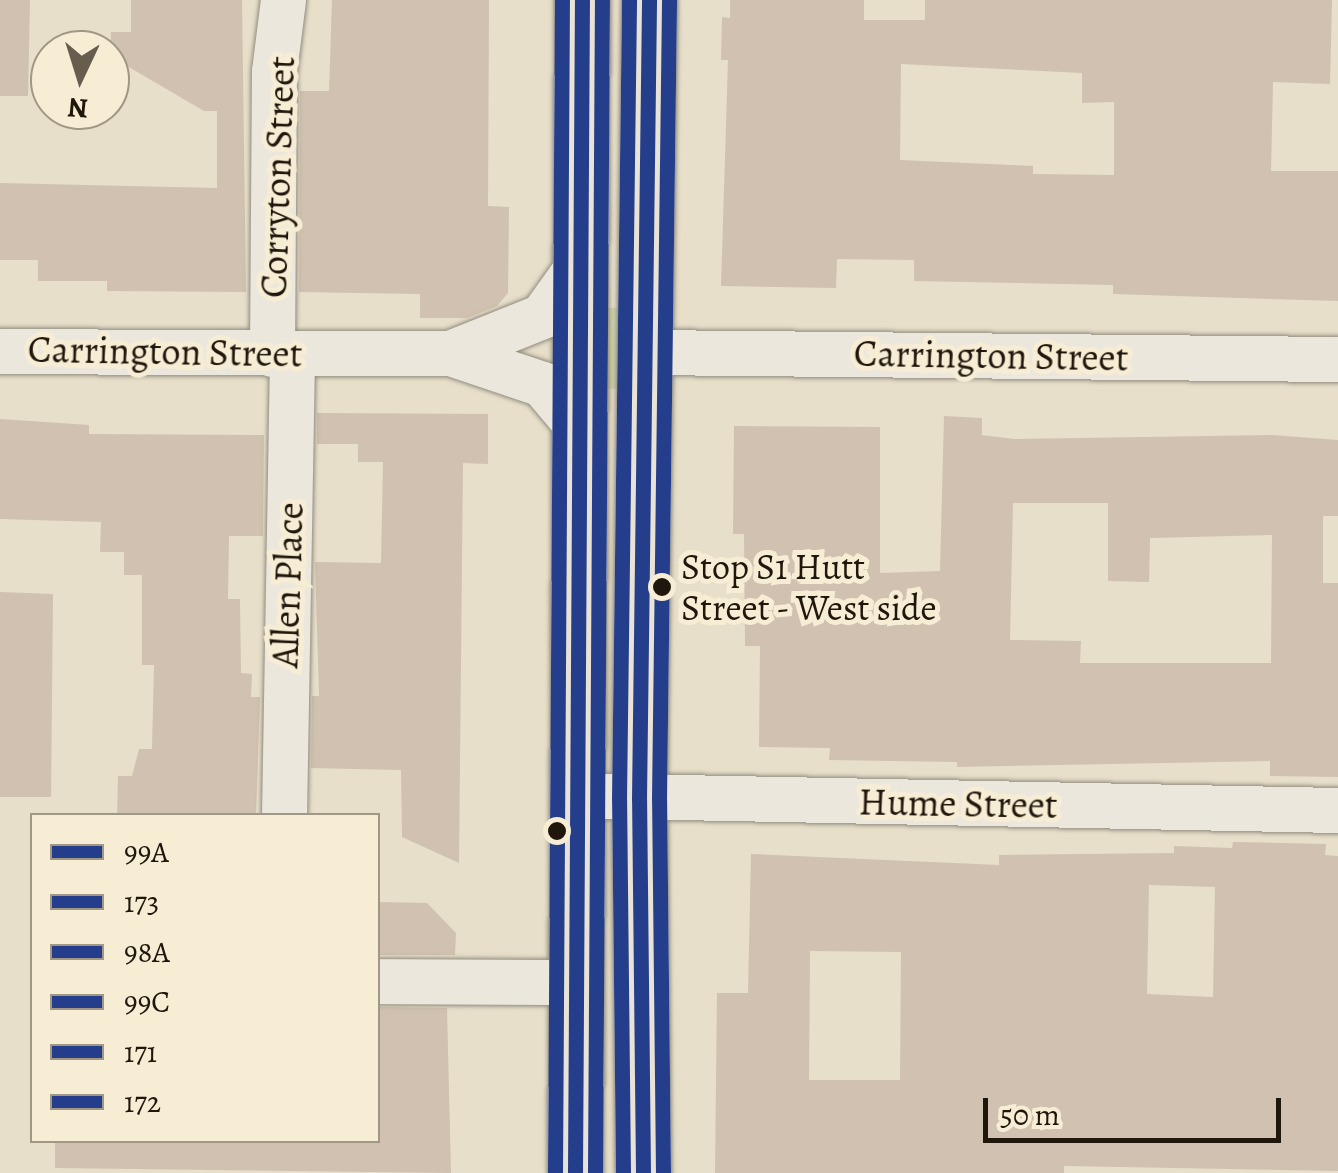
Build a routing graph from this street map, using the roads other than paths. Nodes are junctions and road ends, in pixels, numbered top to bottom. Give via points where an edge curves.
1 (283, 0) edge
2 (582, 0) edge
3 (649, 0) edge
4 (580, 263) junction
5 (0, 351) edge
6 (645, 352) junction
7 (450, 353) junction
8 (282, 354) junction
9 (1338, 358) edge
10 (580, 428) junction
11 (577, 795) junction
12 (639, 800) junction
13 (1338, 810) edge
14 (284, 813) edge
15 (380, 981) edge
16 (576, 982) junction
17 (575, 1173) edge
18 (643, 1173) edge

1 - 8 street, Corryton Street via 274,71
2 - 4 main road
3 - 6 main road
4 - 7 street, Carrington Street via 542,316
4 - 10 main road
5 - 8 street, Carrington Street
6 - 9 street, Carrington Street
6 - 12 main road
7 - 8 street, Carrington Street
7 - 10 street, Carrington Street via 542,384
8 - 14 street, Allen Place
10 - 11 main road
11 - 12 street, Hume Street
11 - 16 main road
12 - 13 street, Hume Street
12 - 18 main road
15 - 16 street
16 - 17 main road

